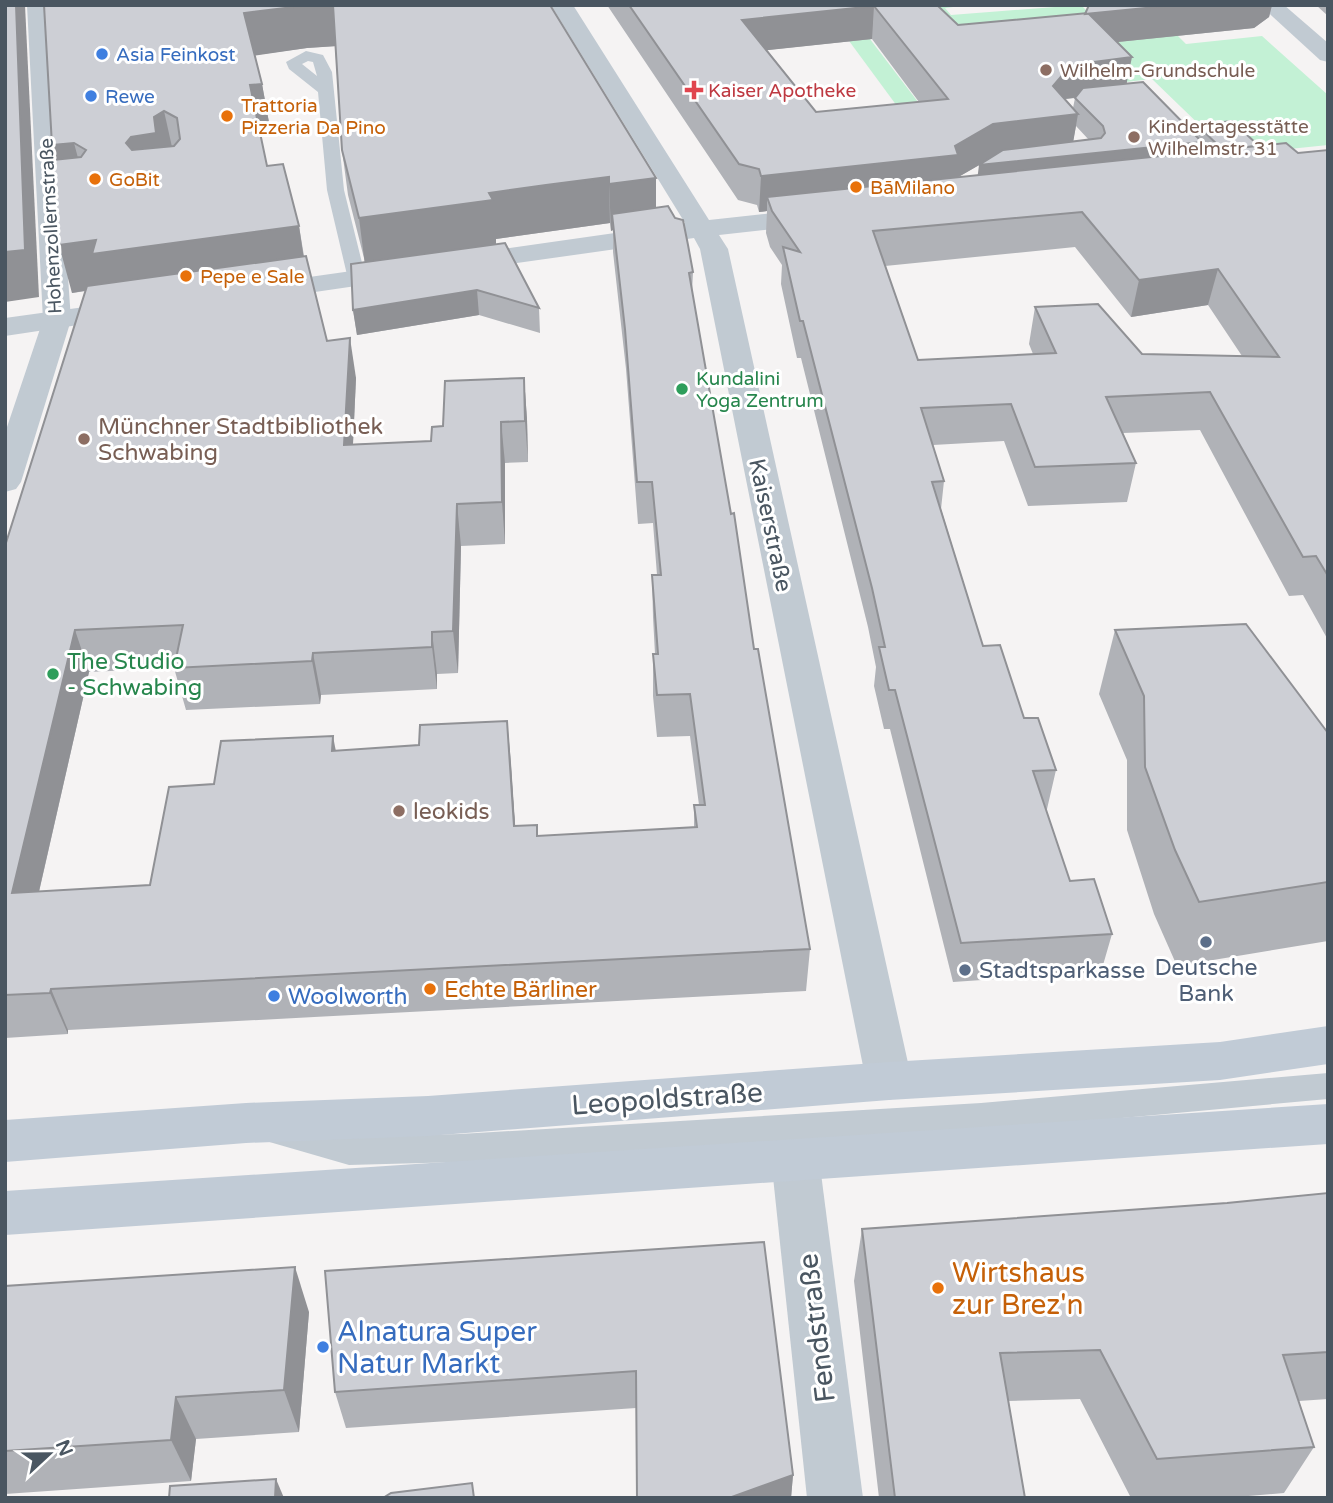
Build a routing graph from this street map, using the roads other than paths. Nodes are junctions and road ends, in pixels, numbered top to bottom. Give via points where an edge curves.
1 (38, 5) edge
2 (562, 5) edge
3 (1271, 5) edge
4 (1328, 55) edge
5 (326, 91) dead end
6 (839, 214) edge
7 (701, 229) junction
8 (357, 279) junction
9 (234, 295) edge
10 (152, 307) edge
11 (57, 320) junction
12 (5, 327) edge
13 (5, 482) edge
14 (1328, 1045) edge
15 (889, 1081) junction
16 (1328, 1086) edge
17 (246, 1123) junction
18 (1328, 1124) edge
19 (5, 1141) edge
20 (795, 1158) junction
21 (5, 1213) edge
22 (835, 1498) edge

1 - 11 street, Hohenzollernstraße via 59,199
2 - 7 street, Kaiserstraße
3 - 4 street
5 - 8 lane via 334,193
6 - 7 street
7 - 8 street
7 - 15 street, Kaiserstraße via 714,249
8 - 9 street
10 - 11 street
11 - 12 street
11 - 13 street, Hohenzollernstraße
14 - 15 main road, Leopoldstraße via 1220,1060
15 - 17 main road, Leopoldstraße via 428,1116
16 - 17 lane via 981,1117 460,1148 349,1151
17 - 19 main road, Leopoldstraße
18 - 20 main road
20 - 21 main road
20 - 22 street, Fendstraße

